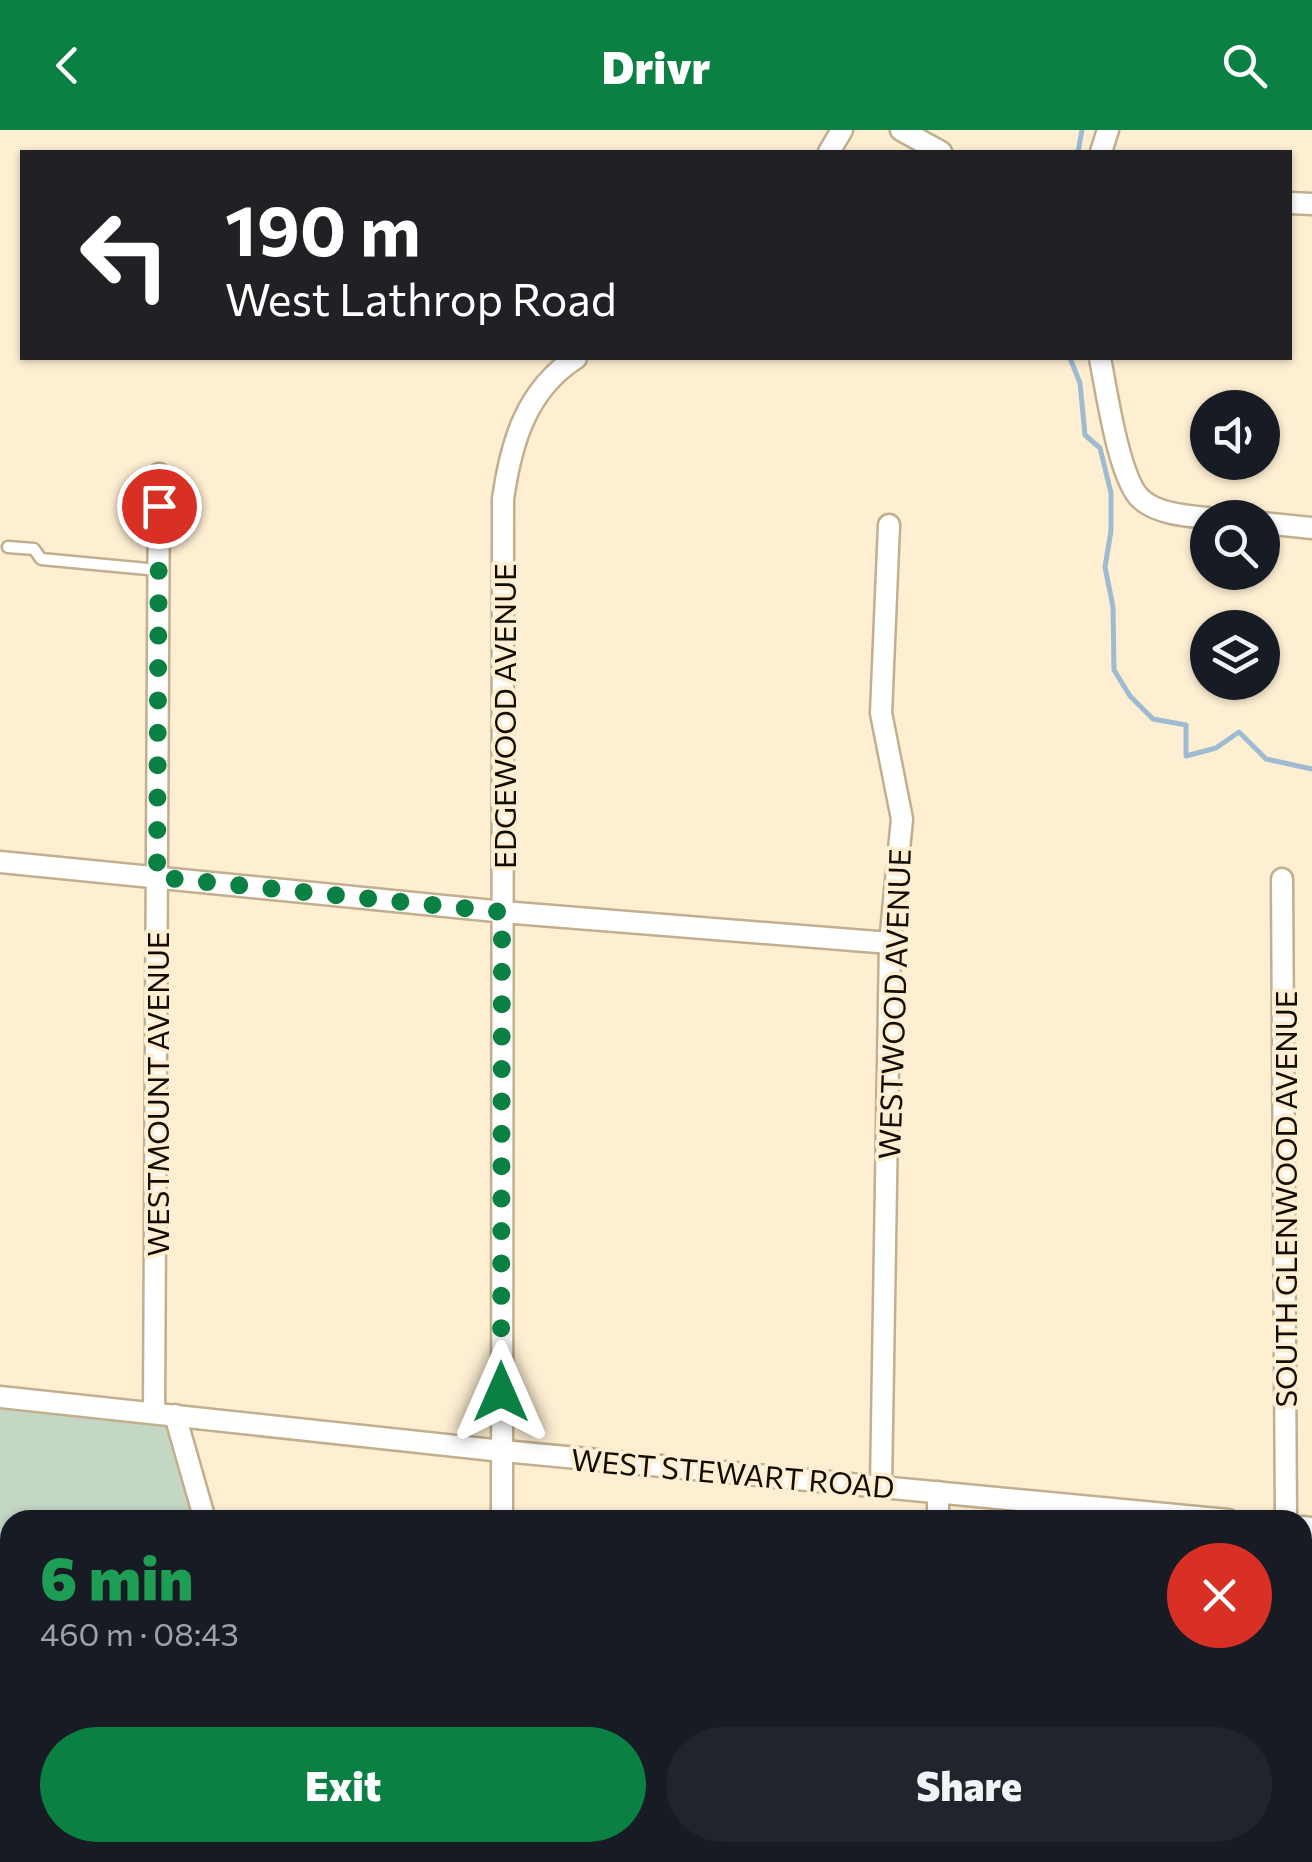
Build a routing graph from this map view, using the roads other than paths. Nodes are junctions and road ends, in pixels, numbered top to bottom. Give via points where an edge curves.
1 (901, 130) edge
2 (937, 150) edge
3 (573, 360) edge
4 (1100, 360) edge
5 (159, 474) dead end
6 (1190, 515) edge
7 (889, 525) dead end
8 (1280, 525) edge
9 (1312, 528) edge
10 (8, 548) dead end
11 (159, 570) junction
12 (0, 862) edge
13 (157, 877) junction
14 (1282, 879) dead end
15 (502, 912) junction
16 (890, 943) junction
17 (0, 1397) edge
18 (165, 1414) junction
19 (501, 1450) junction
20 (881, 1486) junction
21 (938, 1492) junction
22 (201, 1510) edge
23 (502, 1510) edge
24 (938, 1510) edge
25 (1124, 1510) edge
26 (1286, 1510) edge

1 - 2 street
3 - 15 street, EDGEWOOD AVENUE via 555,371 520,421 503,499
4 - 6 street via 1123,467 1140,499
5 - 11 street, WESTMOUNT AVENUE
7 - 16 street, WESTWOOD AVENUE via 881,712 902,819
8 - 9 street
10 - 11 lane via 34,549 54,562
11 - 13 street, WESTMOUNT AVENUE
12 - 13 street
13 - 15 street
13 - 18 street, WESTMOUNT AVENUE
14 - 26 street, SOUTH GLENWOOD AVENUE
15 - 16 street
15 - 19 street, EDGEWOOD AVENUE
16 - 20 street, WESTWOOD AVENUE
17 - 18 street, WEST STEWART ROAD
18 - 19 street, WEST STEWART ROAD
18 - 22 street, WESTMOUNT AVENUE
19 - 20 street, WEST STEWART ROAD
19 - 23 street, EDGEWOOD AVENUE
20 - 21 street, WEST STEWART ROAD
21 - 24 street
21 - 25 street, WEST STEWART ROAD

